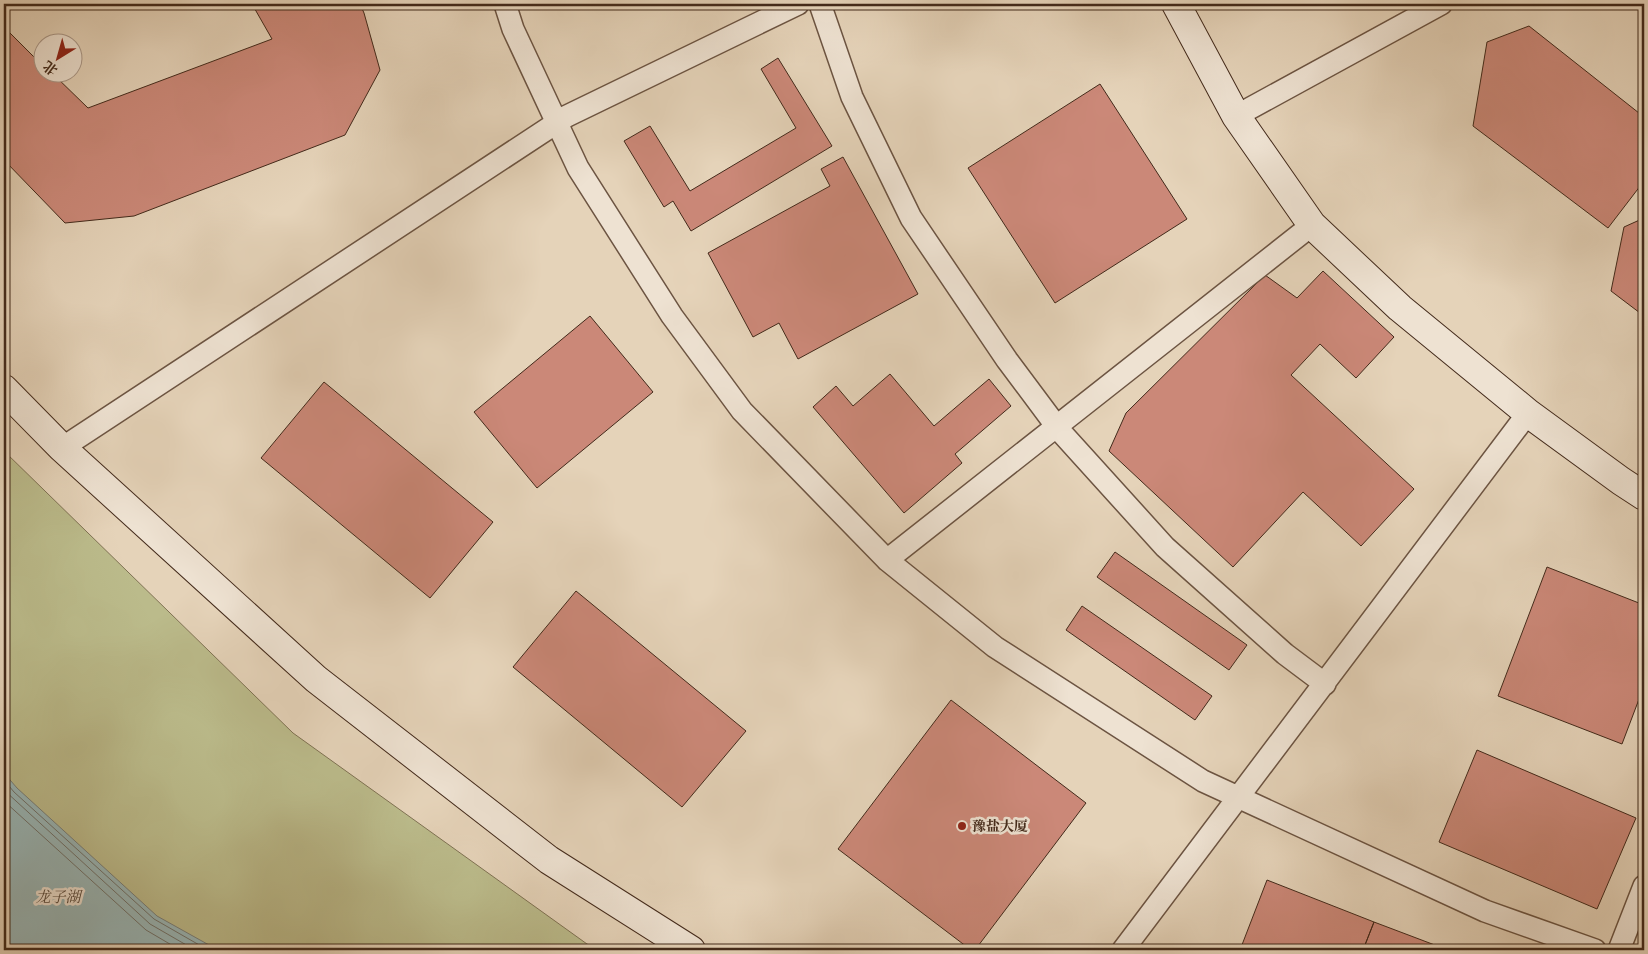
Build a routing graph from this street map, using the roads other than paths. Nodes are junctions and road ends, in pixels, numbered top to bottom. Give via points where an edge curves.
1 (505, 4) edge
2 (798, 4) edge
3 (820, 4) edge
4 (1176, 4) edge
5 (1441, 4) edge
6 (1236, 116) junction
7 (557, 123) junction
8 (1312, 225) junction
9 (4, 389) edge
10 (1528, 413) junction
11 (1057, 426) junction
12 (62, 448) junction
13 (1644, 496) edge
14 (886, 560) junction
15 (1325, 684) junction
16 (1239, 798) junction
17 (1644, 886) edge
18 (691, 950) edge
19 (1123, 950) edge
20 (1595, 950) edge
21 (1619, 950) edge

1 - 7 street via 512,29
2 - 7 street
3 - 11 street via 852,97 911,218 1007,360
4 - 6 street
5 - 6 street
6 - 8 street
7 - 12 street
7 - 14 street via 578,168 672,316 742,411
8 - 10 street via 1400,308
8 - 11 street
9 - 12 street
10 - 13 street
10 - 15 street
11 - 14 street
11 - 15 street via 1165,547 1285,654
12 - 18 street via 316,679 549,860
14 - 16 street via 995,647 1203,781
15 - 16 street
16 - 19 street
16 - 20 street via 1485,911
17 - 21 street

